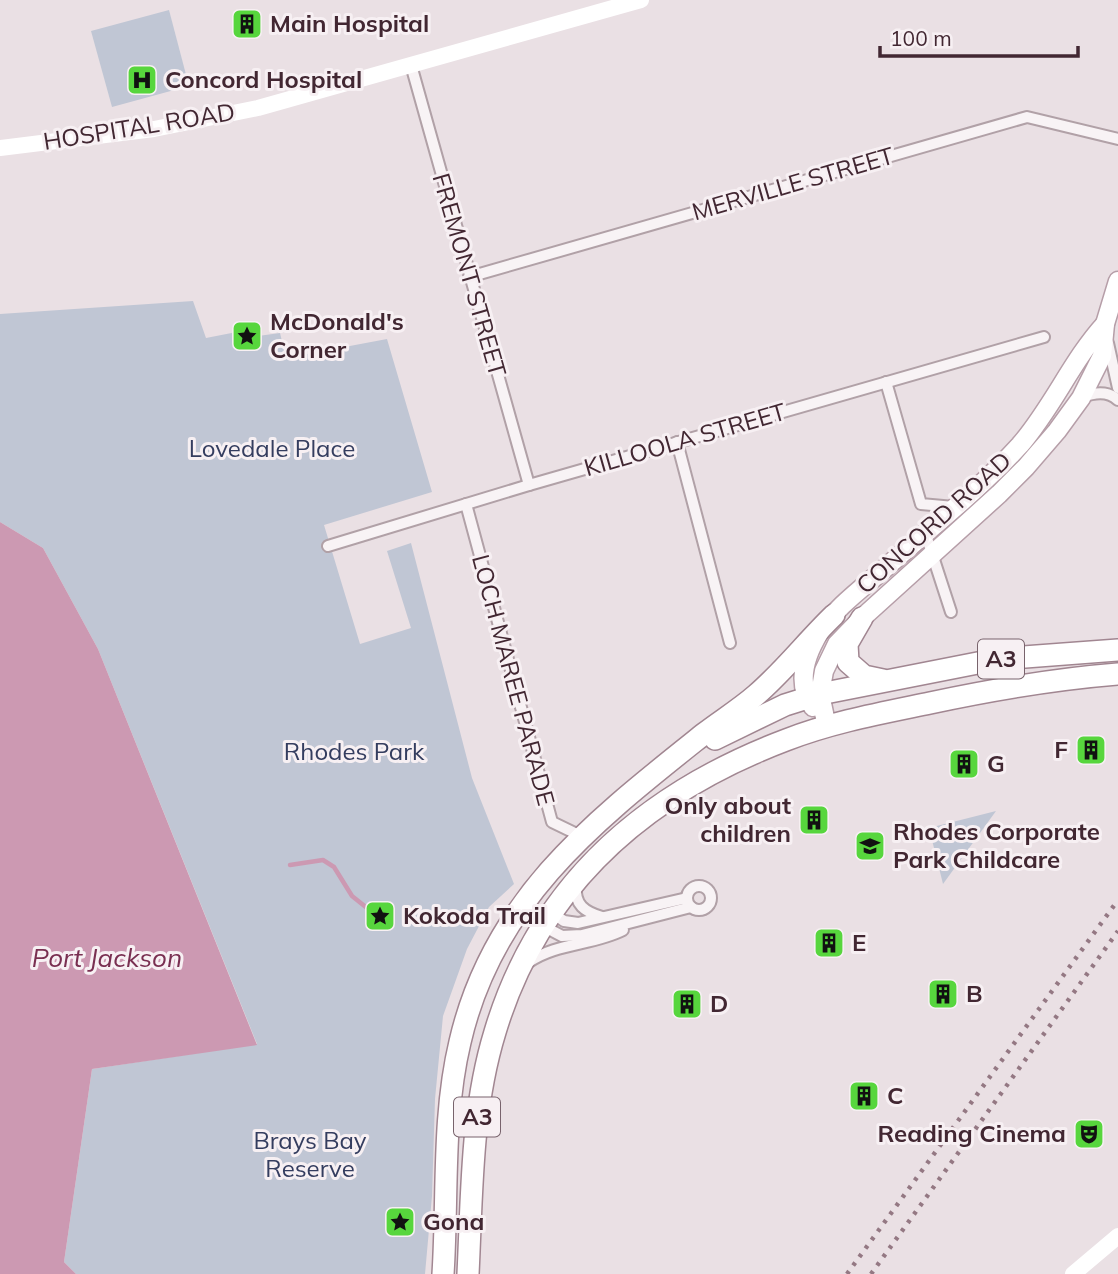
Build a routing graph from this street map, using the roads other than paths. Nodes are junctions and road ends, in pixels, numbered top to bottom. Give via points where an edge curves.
1 (641, 0) edge
2 (411, 65) junction
3 (1118, 139) edge
4 (0, 148) edge
5 (469, 277) junction
6 (1118, 281) edge
7 (1112, 321) edge
8 (1044, 337) dead end
9 (886, 382) junction
10 (1118, 388) edge
11 (1080, 398) junction
12 (1118, 400) edge
13 (677, 442) junction
14 (528, 485) junction
15 (466, 504) junction
16 (954, 508) junction
17 (925, 532) junction
18 (327, 546) dead end
19 (932, 553) junction
20 (951, 612) dead end
21 (834, 615) junction
22 (862, 618) junction
23 (730, 643) dead end
24 (1118, 650) edge
25 (1118, 674) edge
26 (886, 681) junction
27 (813, 696) junction
28 (827, 727) junction
29 (664, 766) junction
30 (583, 836) junction
31 (577, 879) junction
32 (525, 900) junction
33 (602, 918) junction
34 (644, 919) junction
35 (547, 920) junction
36 (518, 974) junction
37 (1118, 1236) edge
38 (443, 1274) edge
39 (468, 1274) edge
40 (1073, 1274) edge

1 - 2 street, HOSPITAL ROAD
2 - 4 street, HOSPITAL ROAD via 201,121
2 - 5 street, FREMONT STREET
3 - 5 street, MERVILLE STREET via 1027,117
5 - 14 street, FREMONT STREET
6 - 7 main road, CONCORD ROAD
7 - 10 street
7 - 11 main road, CONCORD ROAD via 1102,356
7 - 16 main road, CONCORD ROAD via 1086,345 1021,444
8 - 9 street, KILLOOLA STREET
9 - 13 street, KILLOOLA STREET
9 - 16 street via 921,504
11 - 12 street via 1099,393
11 - 19 main road, CONCORD ROAD via 1026,467
13 - 14 street, KILLOOLA STREET
13 - 23 street
14 - 15 street, KILLOOLA STREET
15 - 18 street, KILLOOLA STREET
15 - 30 street, LOCH MAREE PARADE via 552,822
16 - 17 main road, CONCORD ROAD
17 - 19 street
17 - 21 main road, CONCORD ROAD
19 - 20 street
19 - 22 main road, CONCORD ROAD
21 - 27 main road, CONCORD ROAD via 820,632 806,665 803,684
21 - 29 highway via 757,694
22 - 26 highway via 847,644 848,662 864,676
22 - 27 main road, CONCORD ROAD via 831,654
24 - 26 highway, A3 via 999,659
25 - 28 highway, A3 via 958,697
26 - 27 highway, A3
27 - 28 main road
27 - 29 highway, A3 via 756,717
28 - 31 highway, A3 via 743,758 686,789 623,832
29 - 30 highway, A3
30 - 32 highway, A3
31 - 33 street via 579,904
31 - 35 highway, A3
32 - 35 highway
32 - 38 highway, A3 via 502,933 473,996 460,1038 449,1104
33 - 34 street via 689,903
33 - 35 street via 570,923
34 - 35 street via 562,936
34 - 36 street via 609,937 537,957
35 - 36 highway, A3
36 - 39 highway, A3 via 495,1031 481,1092
37 - 40 street

